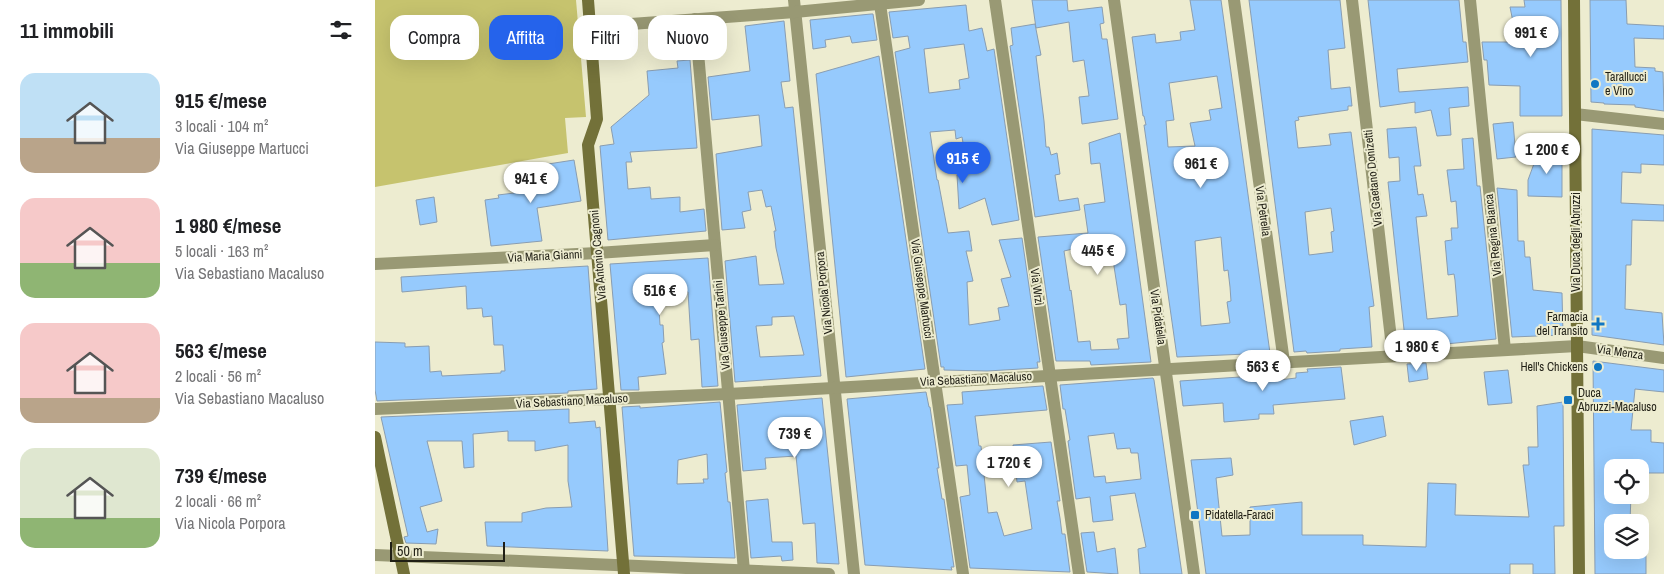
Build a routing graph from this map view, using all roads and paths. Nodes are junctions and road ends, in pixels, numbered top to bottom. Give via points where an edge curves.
1 (587, 0) edge
2 (919, 0) edge
3 (995, 0) edge
4 (1114, 0) edge
5 (1233, 0) edge
6 (1353, 0) edge
7 (1470, 0) edge
8 (1574, 0) edge
9 (899, 1) edge
10 (880, 2) edge
11 (795, 6) edge
12 (589, 15) edge
13 (726, 15) edge
14 (593, 60) edge
15 (699, 60) edge
16 (1575, 114) junction
17 (1664, 124) edge
18 (715, 245) junction
19 (597, 253) junction
20 (375, 264) edge
21 (1577, 346) junction
22 (1505, 350) junction
23 (1393, 356) junction
24 (1664, 358) edge
25 (1285, 362) junction
26 (1166, 369) junction
27 (1049, 376) junction
28 (936, 381) junction
29 (834, 388) junction
30 (729, 394) junction
31 (609, 399) junction
32 (375, 410) edge
33 (375, 437) edge
34 (375, 555) edge
35 (400, 556) junction
36 (624, 570) edge
37 (744, 571) junction
38 (404, 574) edge
39 (829, 574) edge
40 (854, 574) edge
41 (963, 574) edge
42 (1079, 574) edge
43 (1194, 574) edge
44 (1579, 574) edge

1 - 12 main road, Via Antonio Cagnoni
2 - 9 street
3 - 27 street, Via Wrzì
4 - 26 street, Via Pidatella
5 - 25 street, Via Petrella
6 - 23 street, Via Gaetano Donizetti
7 - 22 street, Via Regina Bianca
8 - 16 main road, Via Duca degli Abruzzi
9 - 10 street
10 - 11 street
10 - 28 street, Via Giuseppe Martucci
11 - 13 street
11 - 29 street, Via Nicola Porpora
14 - 19 main road, Via Antonio Cagnoni via 597,119 588,145
15 - 18 street, Via Giuseppe Tartini
16 - 17 street
16 - 21 main road, Via Duca degli Abruzzi
18 - 19 street, Via Maria Gianni
18 - 30 street, Via Giuseppe Tartini
19 - 20 street, Via Maria Gianni
19 - 31 main road, Via Antonio Cagnoni
21 - 22 street, Via Sebastiano Macaluso
21 - 24 street, Via Menza
21 - 44 main road, Via Duca degli Abruzzi
22 - 23 street, Via Sebastiano Macaluso
23 - 25 street, Via Sebastiano Macaluso
25 - 26 street, Via Sebastiano Macaluso
26 - 27 street, Via Sebastiano Macaluso
26 - 43 street, Via Pidatella
27 - 28 street, Via Sebastiano Macaluso
27 - 42 street, Via Wrzì
28 - 29 street, Via Sebastiano Macaluso
28 - 41 street, Via Giuseppe Martucci
29 - 30 street, Via Sebastiano Macaluso
29 - 40 street, Via Nicola Porpora
30 - 31 street, Via Sebastiano Macaluso
30 - 37 street, Via Giuseppe Tartini
31 - 32 street, Via Sebastiano Macaluso
31 - 36 main road, Via Antonio Cagnoni
33 - 35 main road
34 - 35 street
35 - 36 street
35 - 38 main road
36 - 37 street
37 - 39 street

